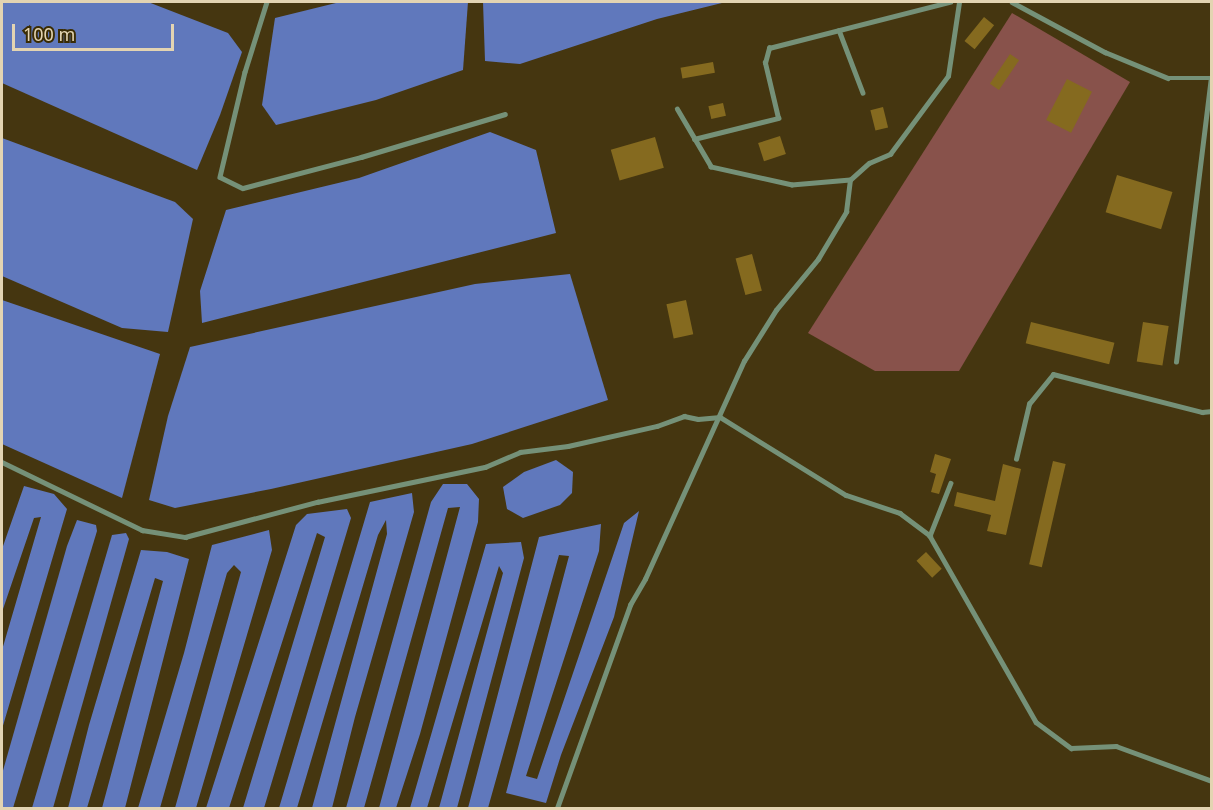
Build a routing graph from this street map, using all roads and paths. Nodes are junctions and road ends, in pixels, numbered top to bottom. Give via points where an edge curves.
1 (267, 2) edge
2 (950, 2) edge
3 (958, 2) edge
4 (1012, 2) edge
5 (839, 30) junction
6 (1211, 78) edge
7 (863, 93) dead end
8 (677, 109) dead end
9 (505, 114) dead end
10 (694, 139) junction
11 (850, 180) junction
12 (1176, 362) dead end
13 (1212, 411) edge
14 (720, 417) junction
15 (1016, 459) dead end
16 (2, 462) edge
17 (951, 483) dead end
18 (930, 537) junction
19 (1212, 781) edge
20 (557, 808) edge

1 - 9 lane via 245,72 220,177 228,181 243,188 361,158
2 - 5 lane
3 - 11 lane via 948,76 890,154 869,163
4 - 6 lane via 1105,52 1168,78
5 - 7 lane
5 - 10 lane via 769,48 765,63 778,118
6 - 12 lane
8 - 10 lane
10 - 11 lane via 711,167 792,185
11 - 14 lane via 846,212 818,259 776,310 744,362
13 - 15 lane via 1202,412 1053,374 1029,404
14 - 16 lane via 684,416 568,446 520,452 485,467 317,502 185,537 142,530
14 - 18 lane via 846,495 900,513
14 - 20 lane via 630,605
17 - 18 lane
18 - 19 lane via 1036,722 1071,748 1116,746

